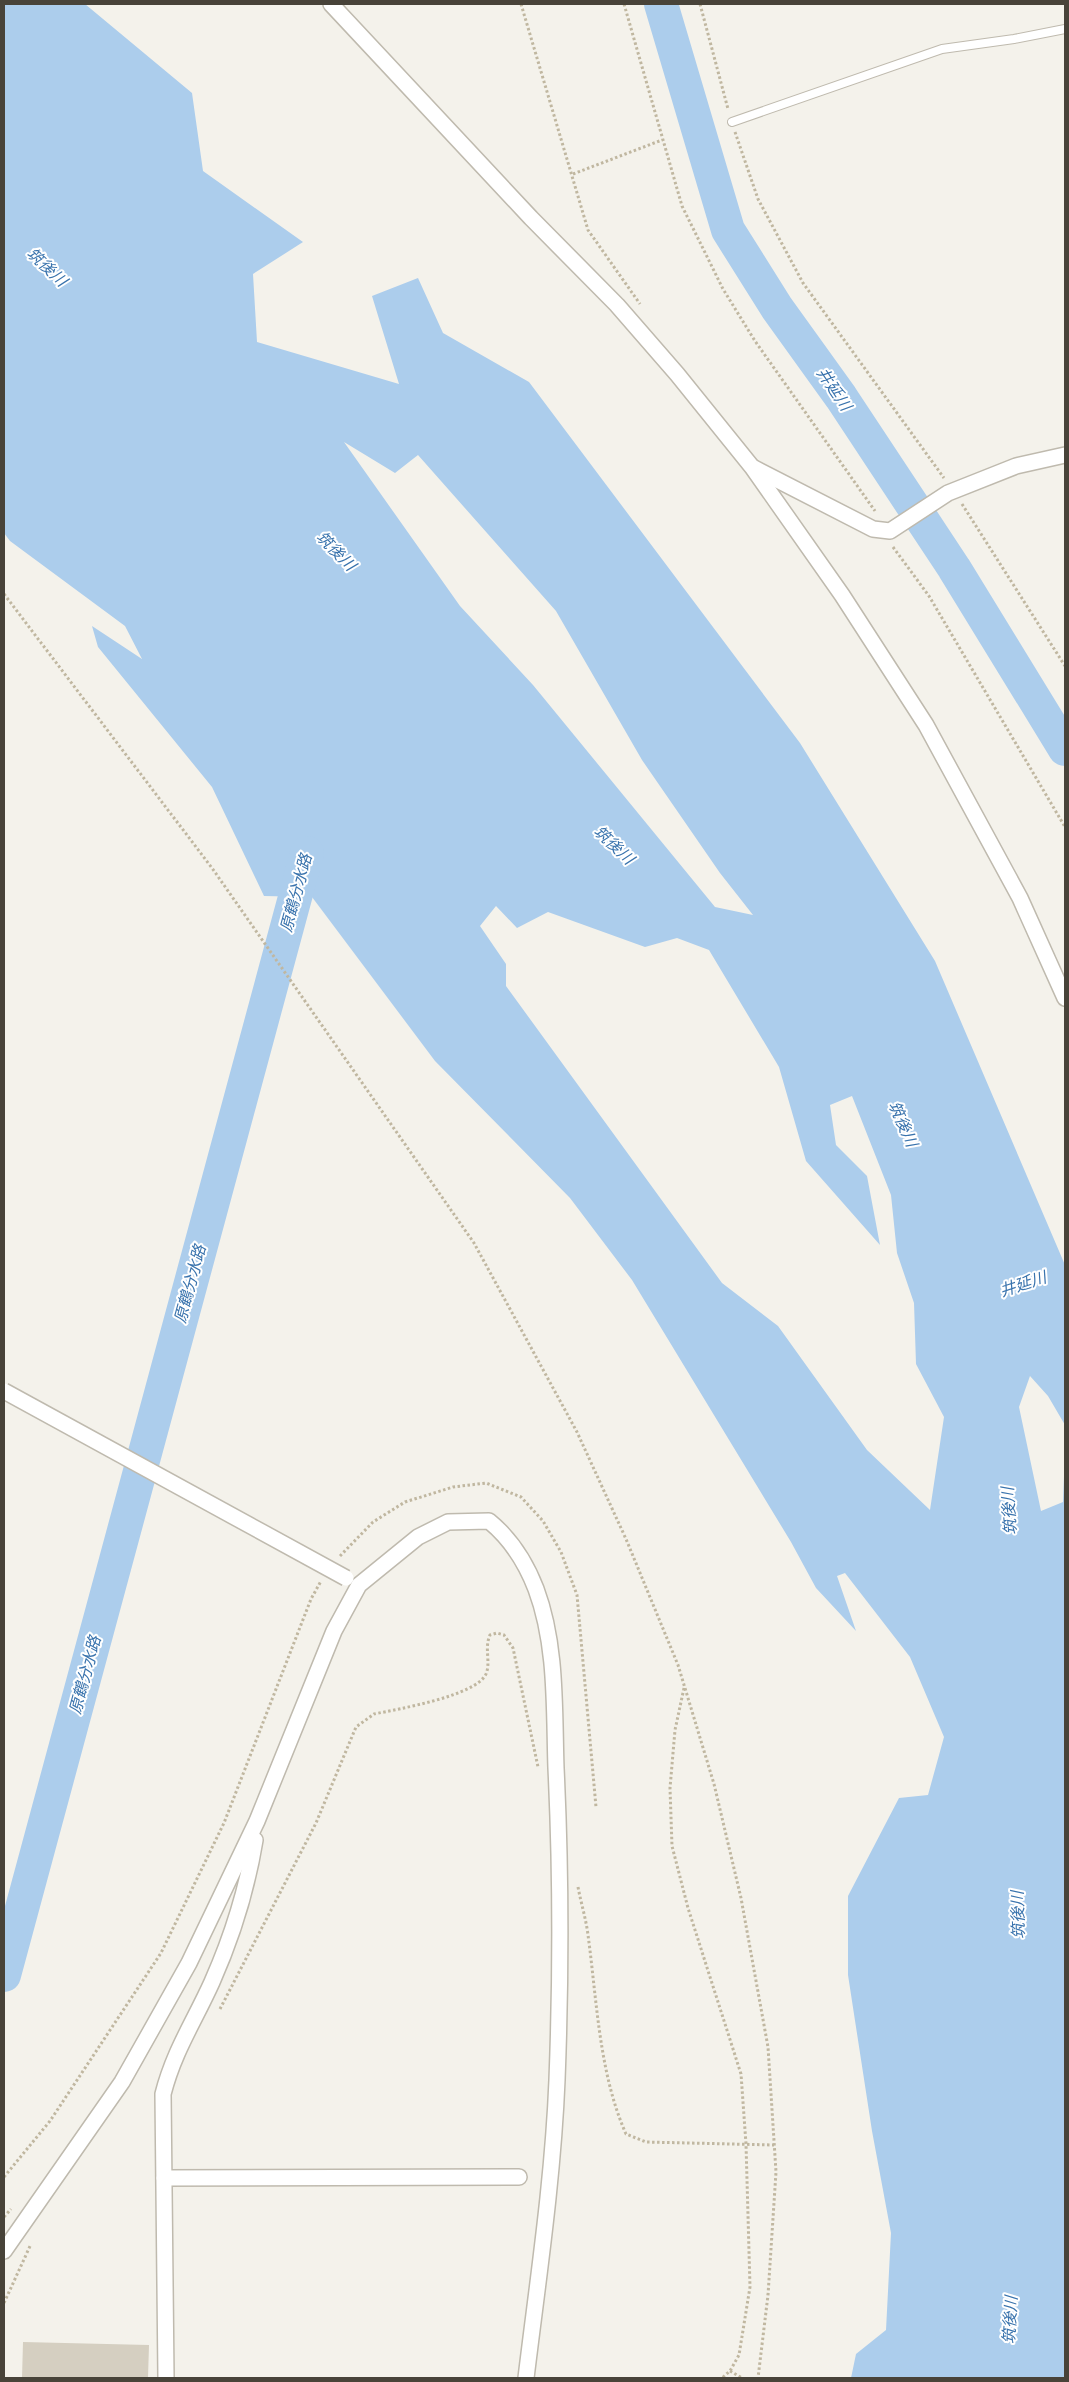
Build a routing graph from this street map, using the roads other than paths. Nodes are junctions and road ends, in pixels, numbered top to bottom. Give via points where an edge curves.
1 (331, 4) edge
2 (1065, 28) edge
3 (732, 122) road end
4 (1065, 455) edge
5 (752, 467) junction
6 (1065, 998) edge
7 (4, 1391) edge
8 (353, 1582) junction
9 (257, 1821) junction
10 (519, 2177) dead end
11 (164, 2178) junction
12 (4, 2252) edge
13 (166, 2378) edge
14 (526, 2378) edge

1 - 5 street via 616,305
2 - 3 lane via 942,49
4 - 5 street via 1016,466 951,492 885,530 872,529
5 - 6 street via 926,725 1020,898
7 - 8 street, bridge
8 - 9 street
8 - 14 street via 418,1537 448,1522 489,1521 506,1535 520,1556 536,1589 548,1637 560,1840 557,2082
9 - 11 street via 250,1873 236,1919 212,1983 170,2068 163,2094
9 - 12 street via 189,1963 122,2082
10 - 11 street
11 - 13 street

